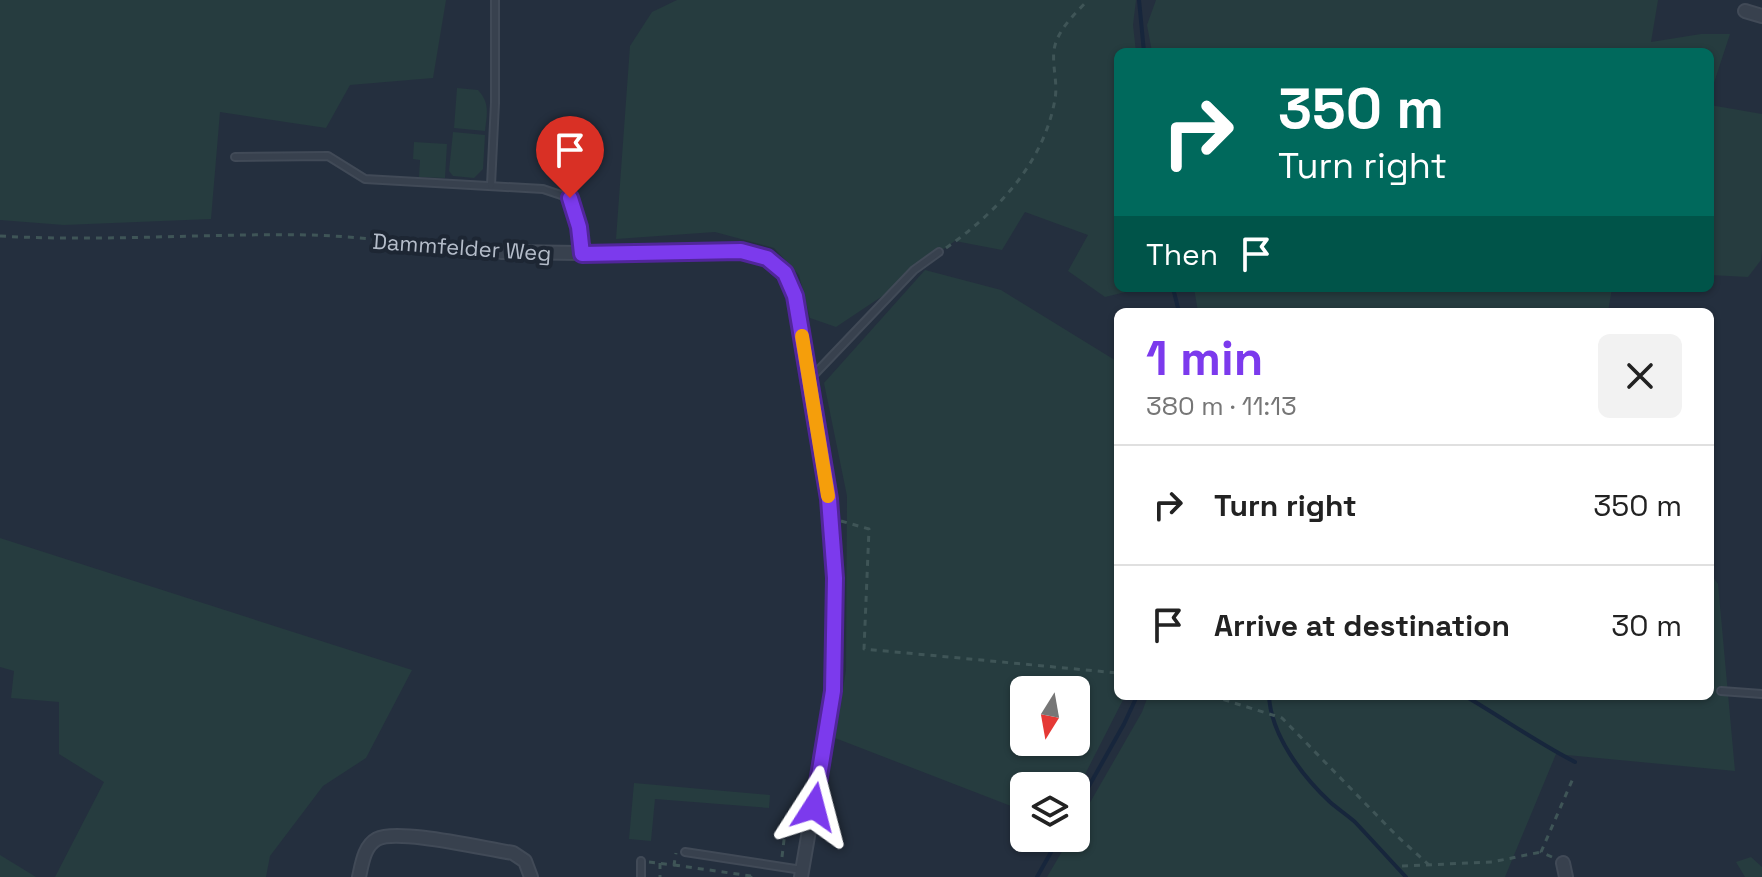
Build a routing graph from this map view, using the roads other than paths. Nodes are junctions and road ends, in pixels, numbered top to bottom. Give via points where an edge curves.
1 (495, 0) edge
2 (1745, 11) dead end
3 (1762, 16) edge
4 (235, 157) dead end
5 (491, 185) junction
6 (501, 252) road end
7 (939, 252) road end
8 (582, 254) junction
9 (809, 380) junction
10 (1721, 691) dead end
11 (1762, 694) edge
12 (685, 852) road end
13 (641, 861) road end
14 (1563, 863) road end
15 (802, 874) edge
16 (359, 877) edge
17 (531, 877) edge
18 (641, 877) edge
19 (1566, 877) edge

1 - 5 lane
2 - 3 street
4 - 5 lane via 328,156 365,179
5 - 8 lane via 543,189 570,198
6 - 8 street, Dammfelder Weg
7 - 9 lane via 914,270
8 - 9 street, Dammfelder Weg via 741,251 767,258 785,273 795,296
9 - 15 street, Dammfelder Weg via 835,578 833,691
10 - 11 lane
12 - 15 lane
13 - 18 lane
14 - 19 street
16 - 17 street via 364,855 376,839 397,834 513,853 525,861

